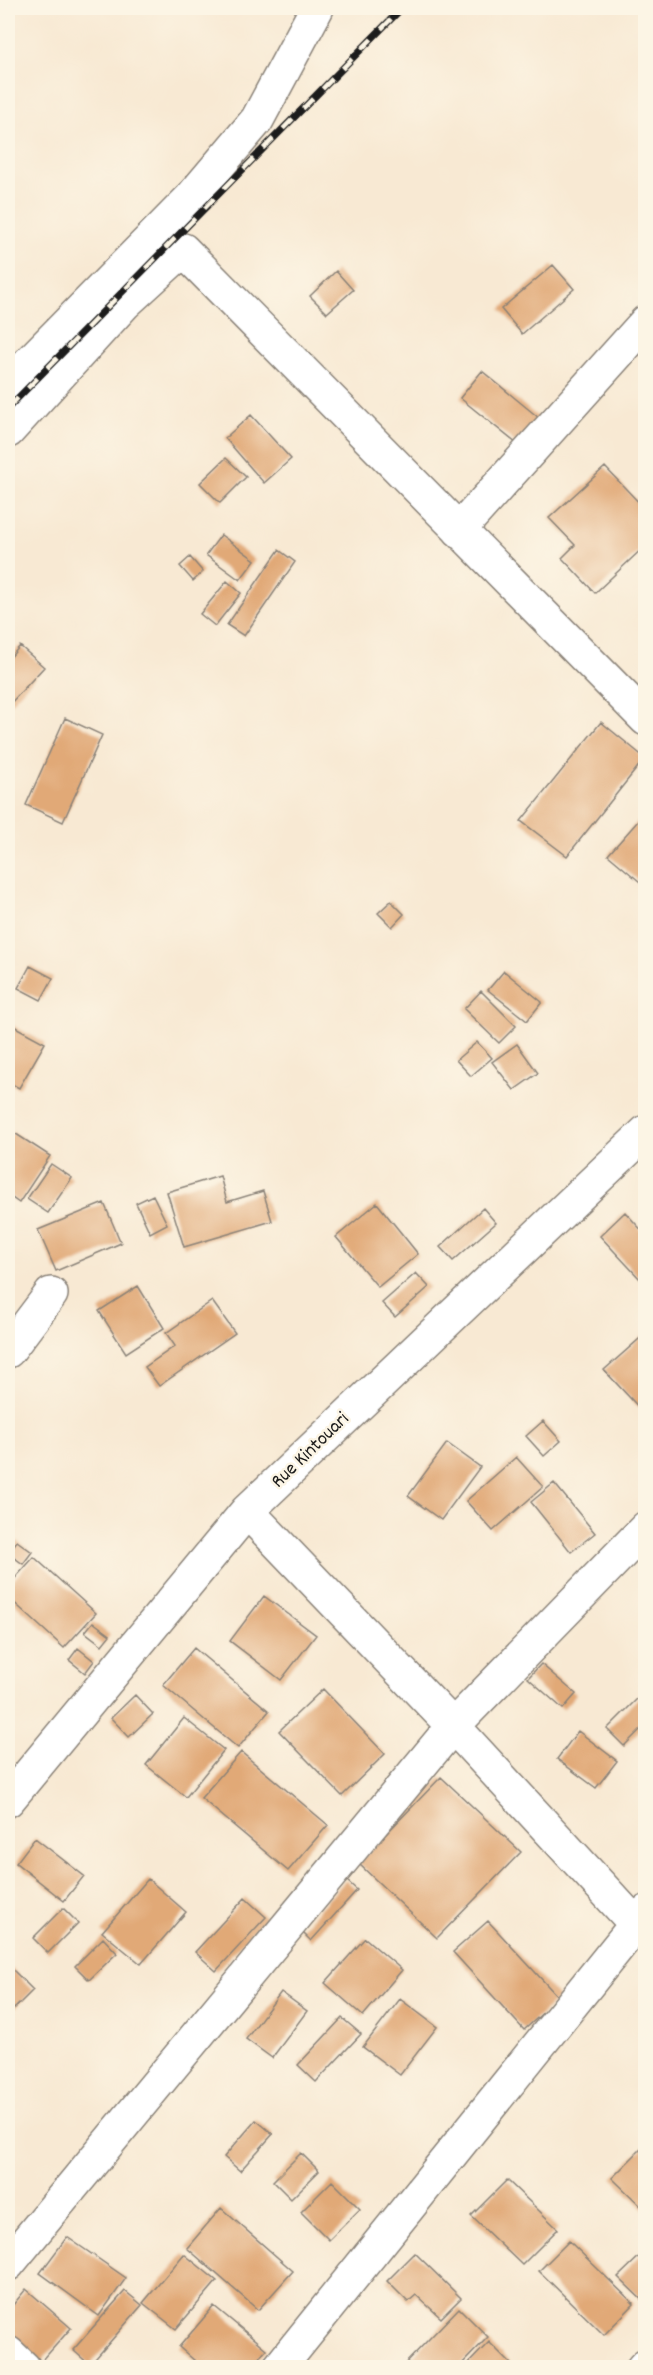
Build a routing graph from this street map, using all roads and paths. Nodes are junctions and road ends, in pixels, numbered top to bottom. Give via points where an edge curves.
1 (317, 8) edge
2 (645, 322) edge
3 (8, 384) edge
4 (8, 431) edge
5 (459, 530) junction
6 (645, 719) edge
7 (645, 1132) edge
8 (51, 1294) dead end
9 (8, 1351) edge
10 (247, 1511) junction
11 (645, 1528) edge
12 (453, 1726) junction
13 (8, 1800) edge
14 (642, 1923) edge
15 (8, 2264) edge
16 (8, 2353) edge
17 (24, 2367) edge
18 (279, 2367) edge

1 - 3 street via 257,120 191,198
2 - 5 street
4 - 5 street via 124,304 183,250
5 - 6 street
7 - 10 street, Rue Kintouari
8 - 9 street
10 - 12 street
10 - 13 street, Rue Kintouari
11 - 12 street
12 - 14 street
12 - 15 street
14 - 18 street
16 - 17 street

